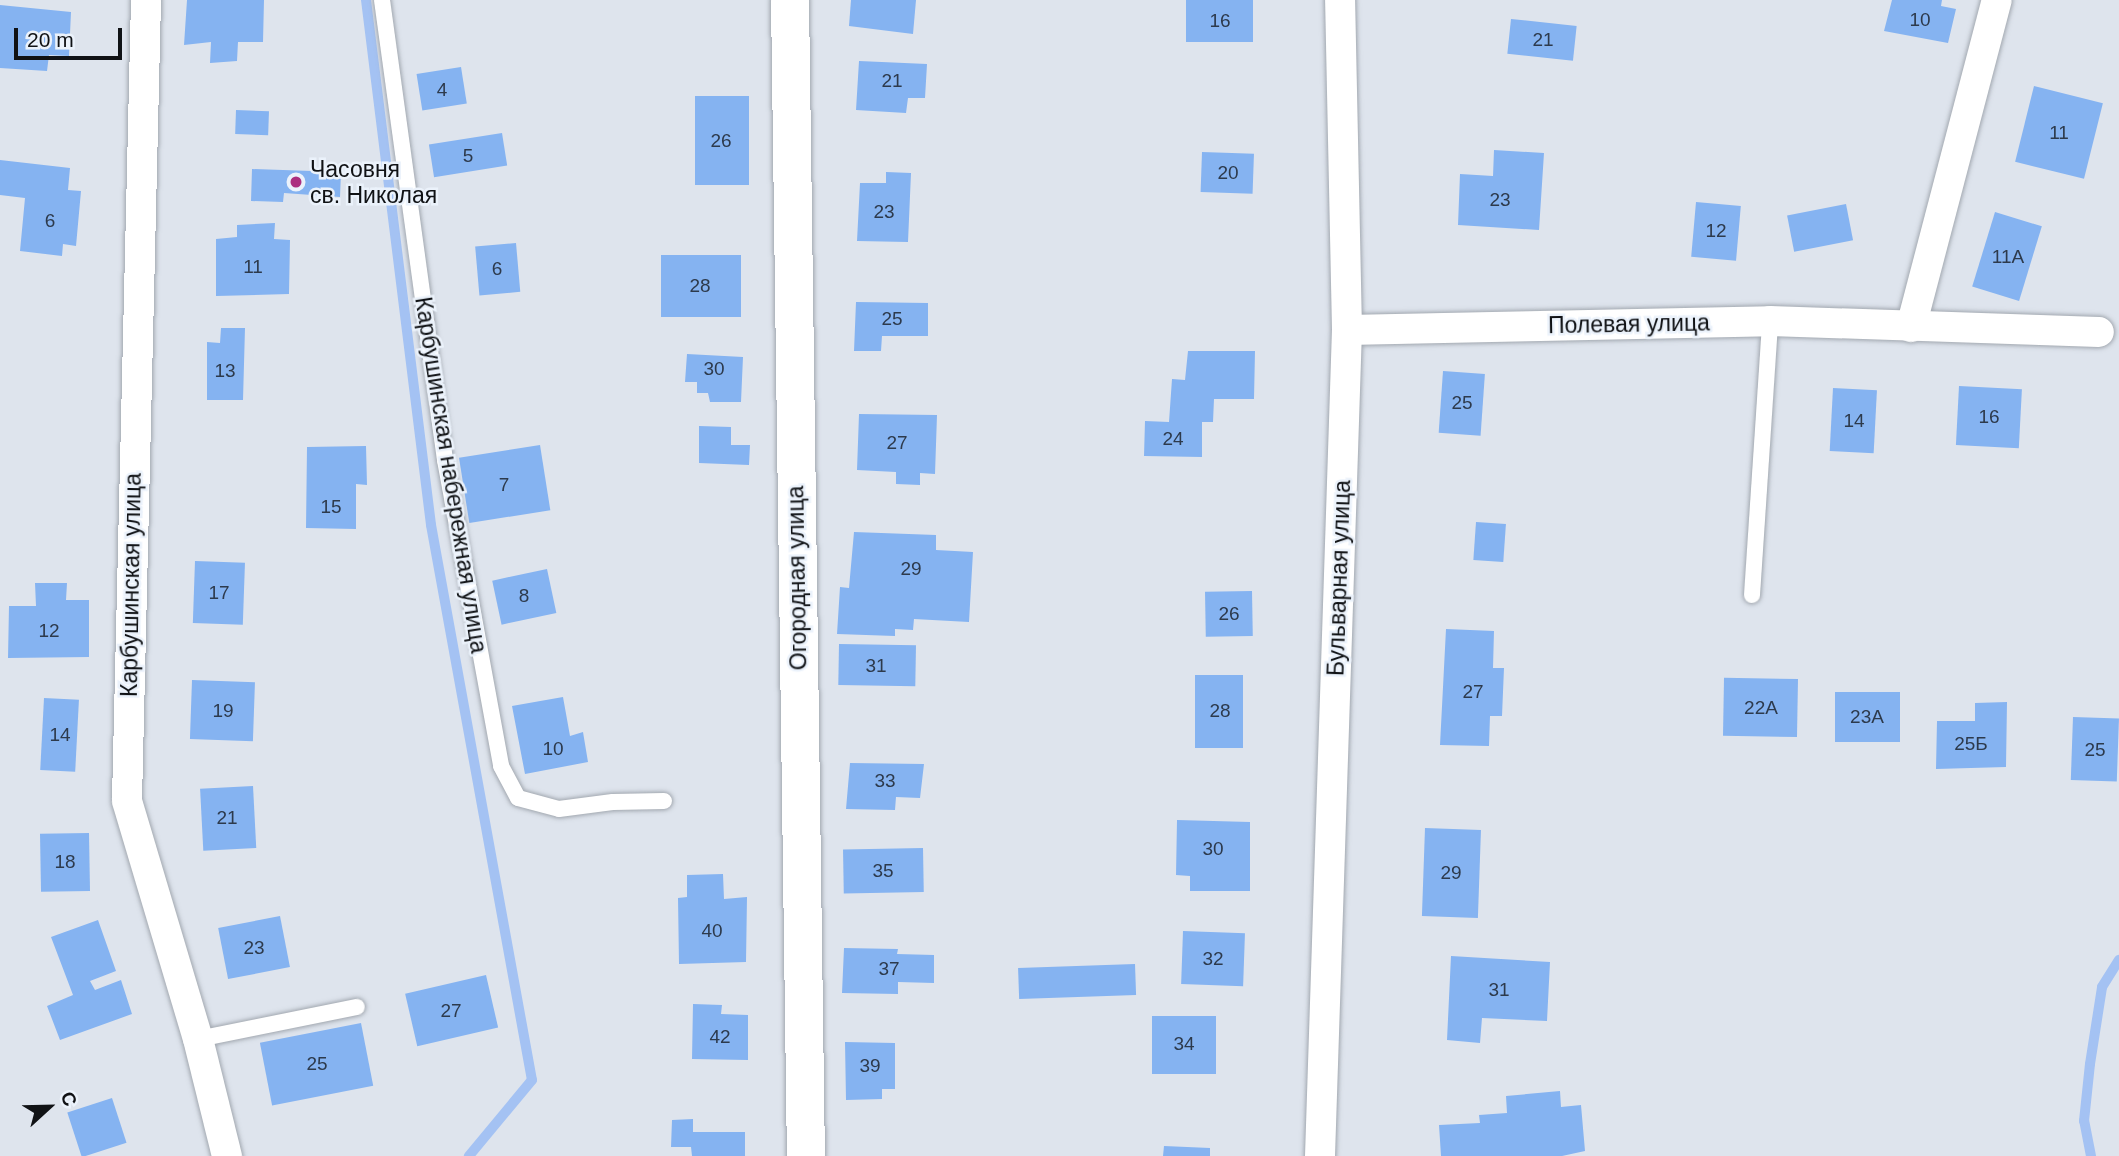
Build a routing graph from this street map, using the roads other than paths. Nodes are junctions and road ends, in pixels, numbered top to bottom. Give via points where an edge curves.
1 (146, 0) edge
2 (382, 0) edge
3 (790, 0) edge
4 (1340, 0) edge
5 (1997, 0) edge
6 (1770, 321) junction
7 (1911, 327) junction
8 (1347, 330) junction
9 (2099, 332) dead end
10 (1752, 595) dead end
11 (664, 801) dead end
12 (357, 1007) dead end
13 (198, 1039) junction
14 (226, 1156) edge
15 (806, 1156) edge
16 (1320, 1156) edge

1 - 13 street, Карбушинская улица via 127,801
2 - 11 lane, Карбушинская набережная улица via 445,460 501,766 518,798 559,809
3 - 15 street, Огородная улица
4 - 8 street, Бульварная улица
5 - 7 street
6 - 7 street, Полевая улица
6 - 8 street, Полевая улица
6 - 10 lane
7 - 9 street, Полевая улица
8 - 16 street, Бульварная улица
12 - 13 lane
13 - 14 street, Карбушинская улица

